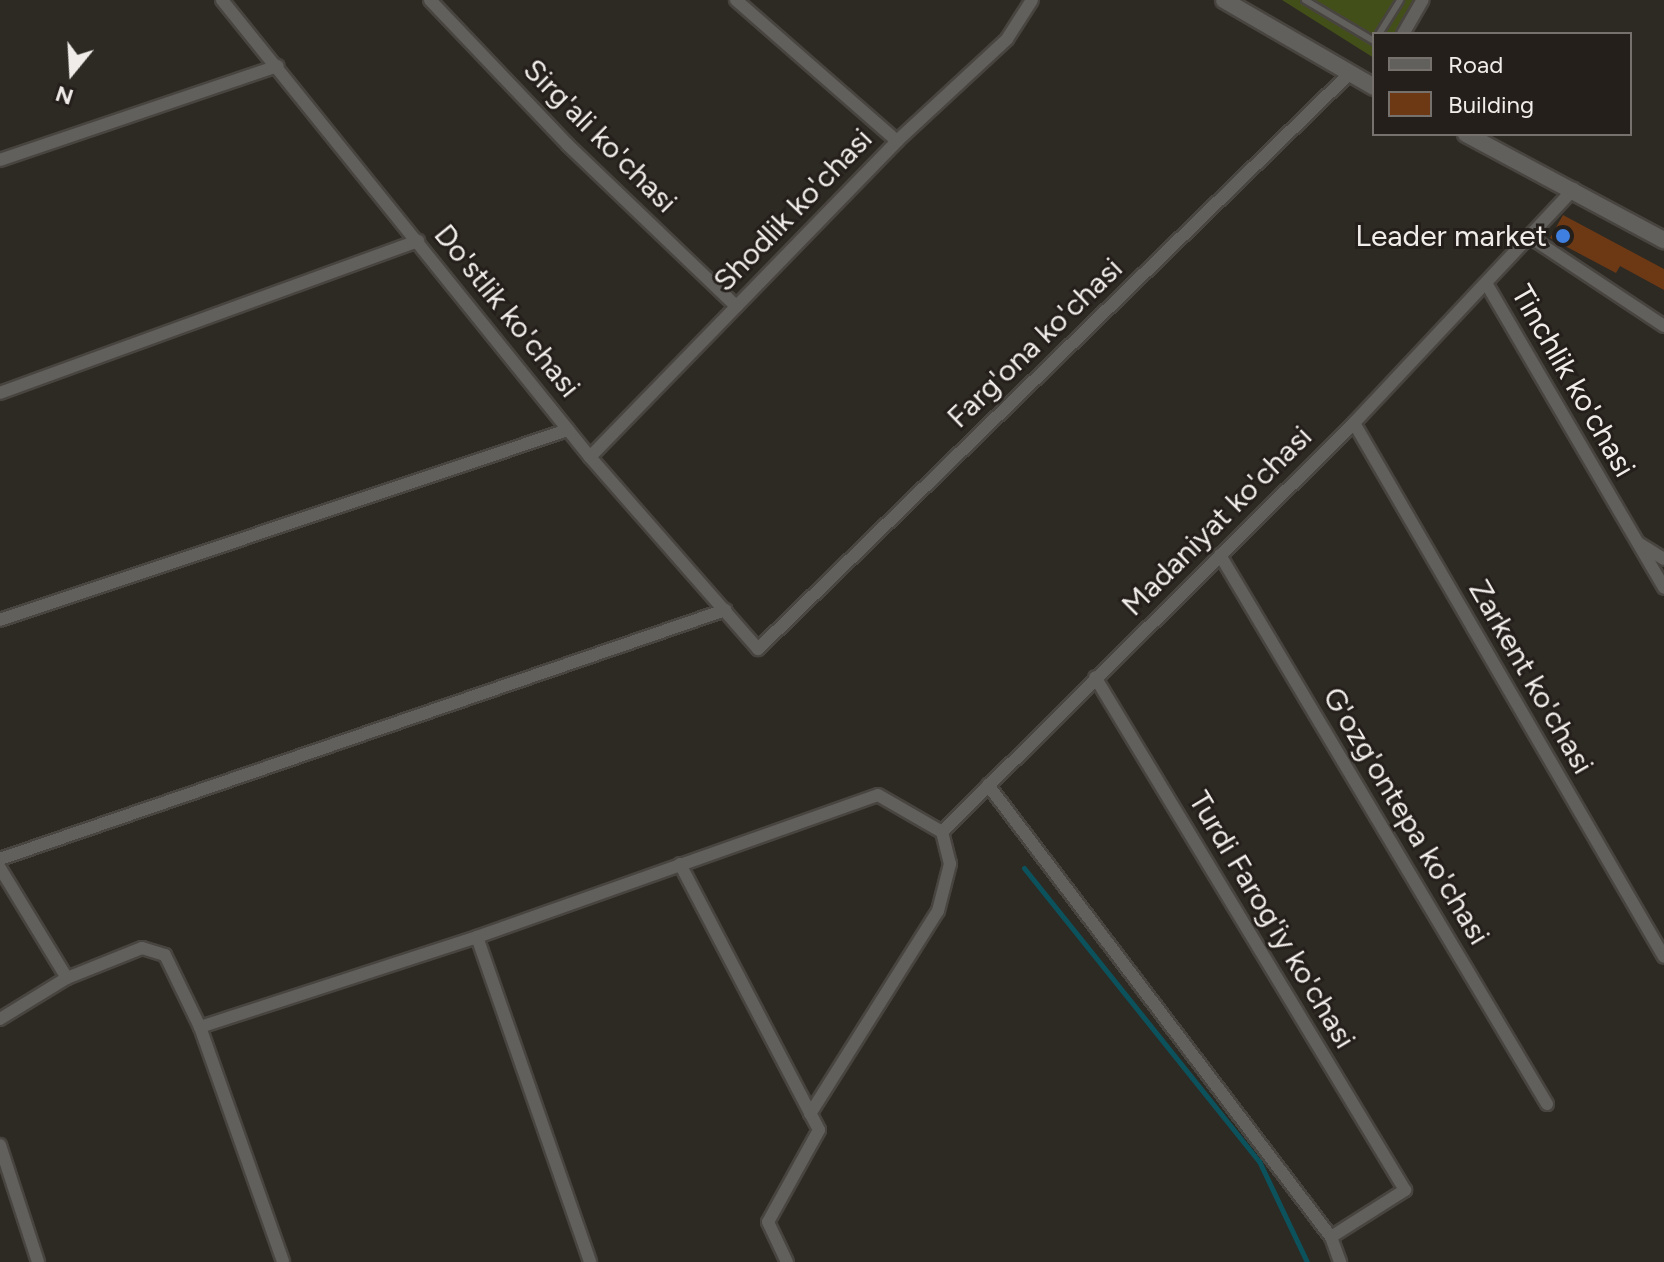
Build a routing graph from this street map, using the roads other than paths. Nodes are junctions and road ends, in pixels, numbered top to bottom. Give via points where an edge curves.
1 (222, 0) edge
2 (430, 0) edge
3 (736, 0) edge
4 (1032, 0) edge
5 (1224, 0) edge
6 (1305, 0) edge
7 (1400, 0) edge
8 (1423, 0) edge
9 (1380, 32) edge
10 (1404, 32) edge
11 (1372, 40) edge
12 (277, 66) junction
13 (1349, 74) junction
14 (1372, 84) edge
15 (1470, 136) edge
16 (897, 141) junction
17 (0, 160) edge
18 (1574, 189) junction
19 (1530, 237) junction
20 (1664, 240) edge
21 (418, 241) junction
22 (1486, 283) junction
23 (736, 306) junction
24 (1664, 326) edge
25 (0, 393) edge
26 (1354, 423) junction
27 (568, 430) junction
28 (590, 457) junction
29 (1637, 543) junction
30 (1220, 555) junction
31 (1664, 559) edge
32 (1664, 588) edge
33 (725, 610) junction
34 (0, 620) edge
35 (758, 649) joint
36 (1095, 677) junction
37 (988, 785) junction
38 (942, 832) junction
39 (0, 859) edge
40 (680, 864) junction
41 (0, 868) edge
42 (477, 937) junction
43 (1664, 957) edge
44 (67, 978) junction
45 (0, 1019) edge
46 (200, 1027) junction
47 (1547, 1104) dead end
48 (810, 1114) junction
49 (0, 1145) edge
50 (1331, 1237) junction
51 (38, 1262) edge
52 (283, 1262) edge
53 (590, 1262) edge
54 (787, 1262) edge
55 (1340, 1262) edge

1 - 12 street, Do'stlik ko'chasi
2 - 23 street, Sirg'ali ko'chasi via 568,145
3 - 16 street
4 - 16 street, Shodlik ko'chasi via 1007,39
5 - 13 street
6 - 11 lane
7 - 9 lane
8 - 10 street
12 - 17 street
12 - 21 street, Do'stlik ko'chasi
13 - 14 street
13 - 35 street, Farg'ona ko'chasi
15 - 18 street
16 - 23 street, Shodlik ko'chasi
18 - 19 street, Madaniyat ko'chasi
18 - 20 street
19 - 22 street, Madaniyat ko'chasi
19 - 24 street
21 - 25 street
21 - 27 street, Do'stlik ko'chasi
22 - 26 street, Madaniyat ko'chasi
22 - 29 street, Tinchlik ko'chasi
23 - 28 street, Shodlik ko'chasi
26 - 30 street, Madaniyat ko'chasi
26 - 43 street, Zarkent ko'chasi
27 - 28 street, Do'stlik ko'chasi
27 - 34 street
28 - 33 street, Do'stlik ko'chasi
29 - 31 street
29 - 32 street, Tinchlik ko'chasi
30 - 36 street, Madaniyat ko'chasi
30 - 47 street, G'ozg'ontepa ko'chasi
33 - 35 street, Do'stlik ko'chasi
33 - 39 street
36 - 37 street, Madaniyat ko'chasi
36 - 50 street, Turdi Farog'iy ko'chasi via 1405,1190
37 - 38 street, Madaniyat ko'chasi
37 - 50 street
38 - 40 street via 878,795
38 - 48 street via 950,864 938,911
40 - 42 street
40 - 48 street
41 - 44 street
42 - 46 street
42 - 53 street
44 - 45 street
44 - 46 street via 129,952 153,949 165,955
46 - 52 street
48 - 54 street via 820,1136 768,1222
49 - 51 street
50 - 55 street

